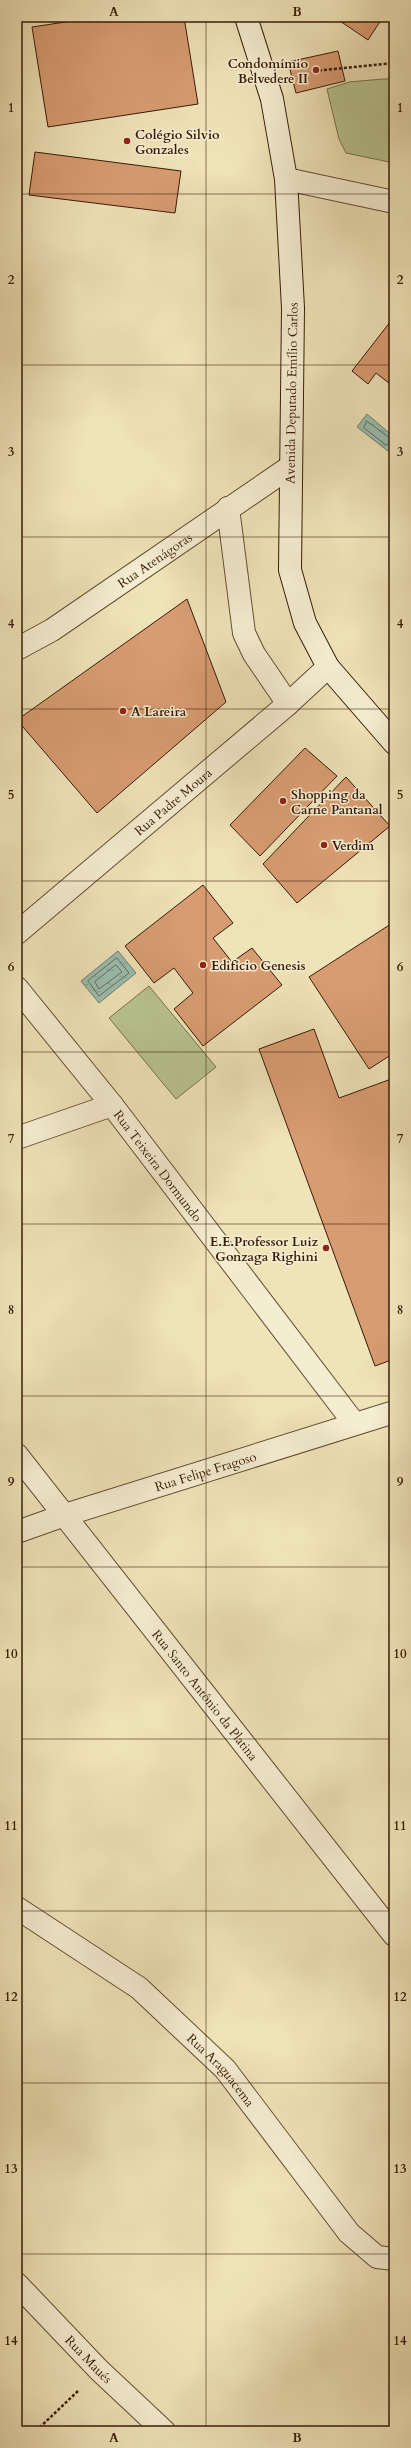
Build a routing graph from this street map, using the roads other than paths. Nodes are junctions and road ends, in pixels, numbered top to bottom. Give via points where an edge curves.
1 (246, 17) edge
2 (286, 179) junction
3 (394, 202) edge
4 (290, 467) junction
5 (228, 508) junction
6 (17, 649) edge
7 (328, 667) junction
8 (288, 704) junction
9 (394, 743) edge
10 (17, 933) edge
11 (17, 988) edge
12 (112, 1105) junction
13 (17, 1138) edge
14 (394, 1412) edge
15 (354, 1423) junction
16 (17, 1455) edge
17 (65, 1514) junction
18 (17, 1532) edge
19 (17, 1908) edge
20 (394, 1935) edge
21 (394, 2259) edge
22 (17, 2284) edge
23 (164, 2431) edge

1 - 2 street, Avenida Deputado Emílio Carlos via 272,99
2 - 3 street
2 - 4 street, Avenida Deputado Emílio Carlos via 293,308
4 - 5 street, Rua Atenágoras
4 - 7 street, Avenida Deputado Emílio Carlos via 290,570 306,623
5 - 6 street, Rua Atenágoras via 52,630
5 - 8 street via 244,633 254,654
7 - 8 street, Rua Padre Moura
7 - 9 street, Avenida Deputado Emílio Carlos
8 - 10 street, Rua Padre Moura
11 - 12 street, Rua Teixeira Dormundo
12 - 13 street
12 - 15 street, Rua Teixeira Dormundo
14 - 15 street, Rua Felipe Fragoso
15 - 17 street, Rua Felipe Fragoso
16 - 17 street, Rua Santo Antônio da Platina
17 - 18 street, Rua Felipe Fragoso
17 - 20 street, Rua Santo Antônio da Platina
19 - 21 street, Rua Araguacema via 139,1988 226,2069 349,2234 377,2257
22 - 23 street, Rua Maués via 99,2370

